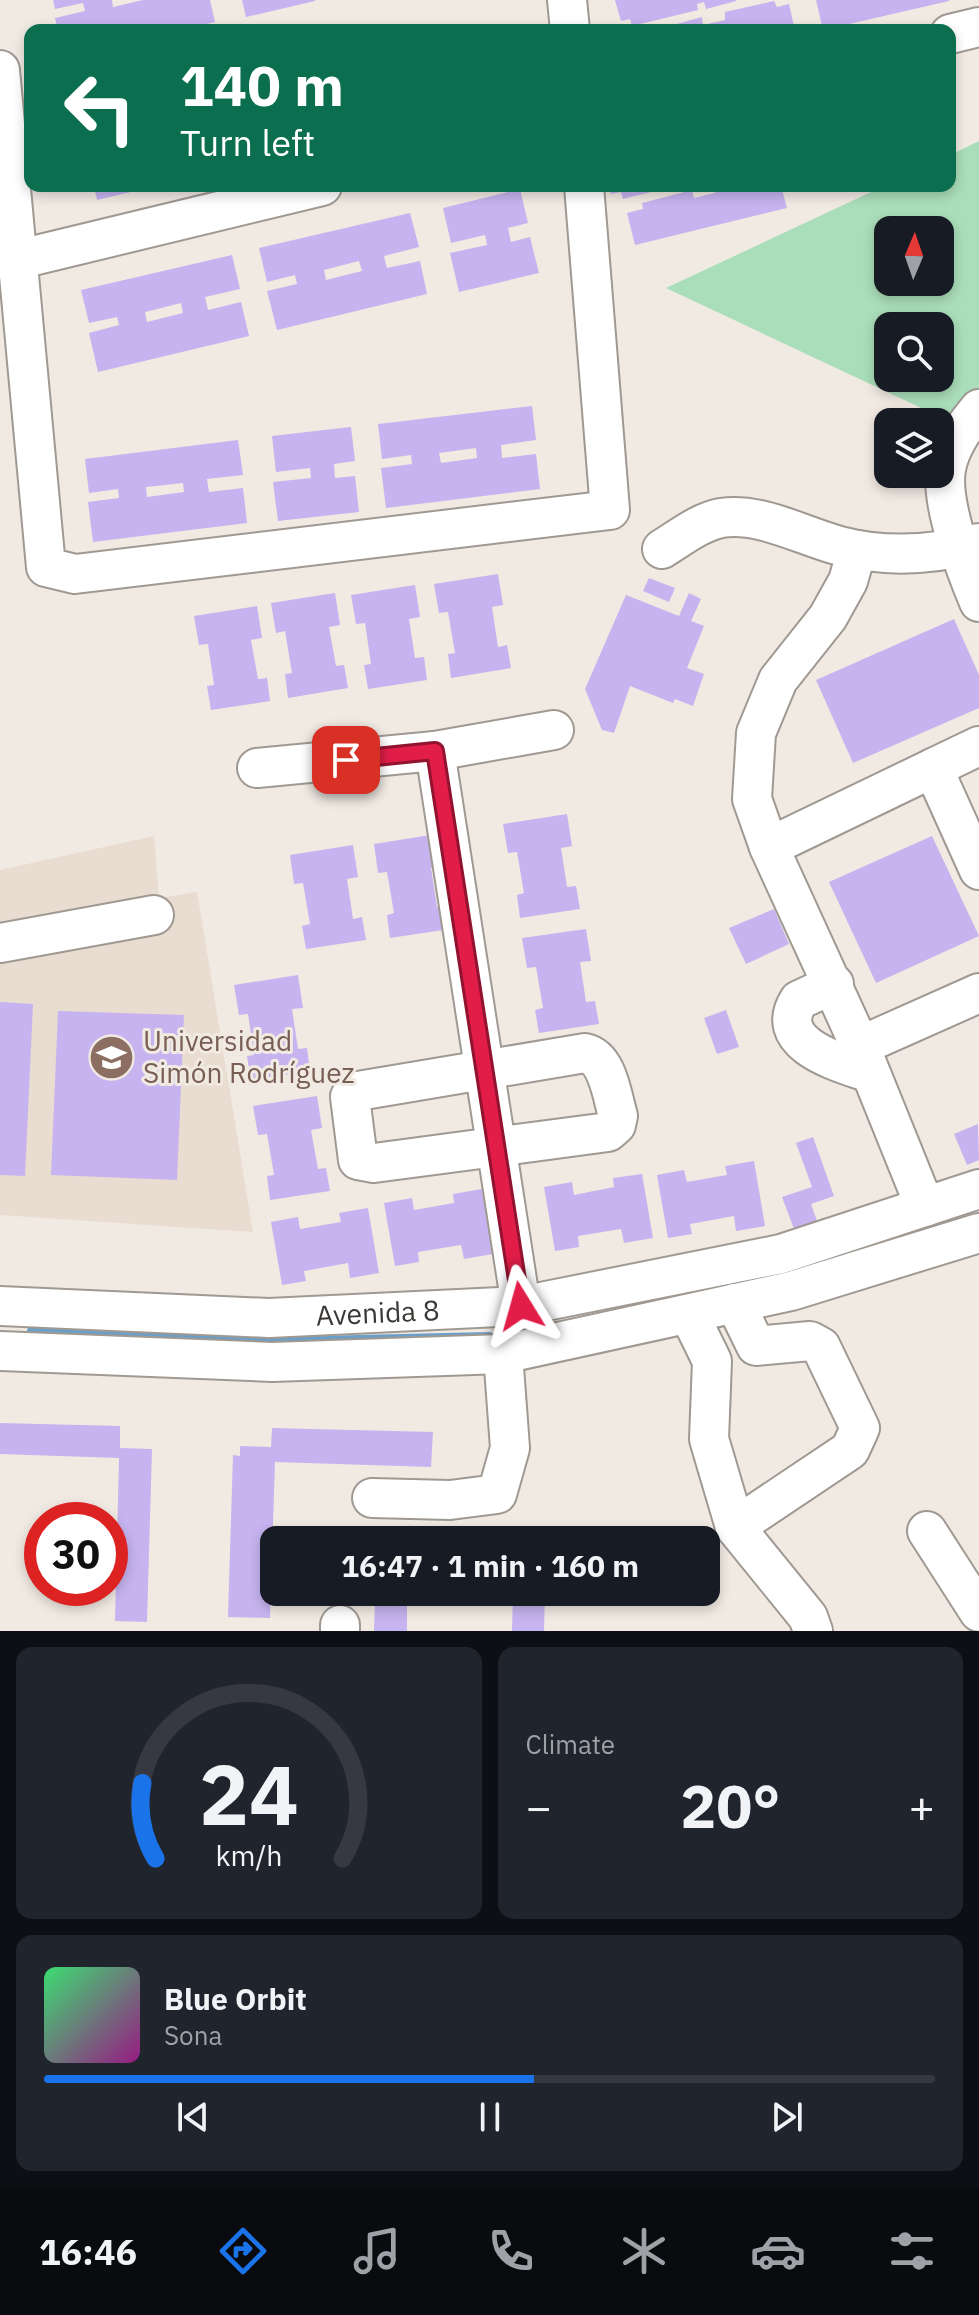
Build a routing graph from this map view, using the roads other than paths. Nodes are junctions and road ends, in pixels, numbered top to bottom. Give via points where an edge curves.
1 (567, 0) edge
2 (569, 24) edge
3 (979, 27) edge
4 (956, 33) edge
5 (0, 70) edge
6 (297, 192) edge
7 (584, 192) edge
8 (16, 260) junction
9 (979, 409) edge
10 (968, 546) edge
11 (662, 549) dead end
12 (857, 550) junction
13 (979, 602) edge
14 (554, 730) dead end
15 (979, 746) edge
16 (435, 751) junction
17 (257, 768) dead end
18 (933, 768) junction
19 (769, 847) junction
20 (979, 870) edge
21 (154, 915) dead end
22 (0, 943) edge
23 (834, 984) junction
24 (979, 993) edge
25 (865, 1059) junction
26 (484, 1069) junction
27 (498, 1147) junction
28 (979, 1189) edge
29 (925, 1207) junction
30 (979, 1233) edge
31 (735, 1303) junction
32 (0, 1306) edge
33 (521, 1306) junction
34 (689, 1314) junction
35 (751, 1339) junction
36 (0, 1351) edge
37 (708, 1353) junction
38 (503, 1354) junction
39 (372, 1498) dead end
40 (735, 1527) junction
41 (927, 1531) dead end
42 (979, 1612) edge
43 (813, 1631) edge

1 - 2 street
3 - 4 street
5 - 8 street
6 - 8 street
7 - 8 street via 610,510 75,574 46,567
9 - 10 street via 951,451 945,472
10 - 12 street via 917,554
10 - 13 street
11 - 12 street via 705,523 739,517
12 - 19 street via 848,581 828,617 778,680 756,733 752,799
14 - 16 street
15 - 18 street
16 - 17 street
16 - 26 street
18 - 19 street
18 - 20 street
19 - 23 street
21 - 22 street
23 - 25 street
23 - 25 street via 799,1000 792,1020 795,1032 830,1060
24 - 25 street
25 - 29 street
26 - 27 street
26 - 27 street via 594,1055 618,1116 608,1132
26 - 27 street via 358,1091 350,1097 349,1108 358,1160 374,1163
27 - 33 street
28 - 29 street, Avenida 8
29 - 33 street, Avenida 8 via 781,1254
30 - 31 street, Avenida 8
31 - 34 street, Avenida 8
31 - 35 street
32 - 33 street, Avenida 8 via 269,1318
34 - 37 street
34 - 38 street, Avenida 8
35 - 37 street
35 - 40 street via 756,1346 810,1341 821,1347 860,1428 850,1450
36 - 38 street, Avenida 8 via 272,1362
37 - 40 street via 709,1439
38 - 39 street via 510,1448 497,1494 450,1500
40 - 43 street via 808,1617
41 - 42 street

